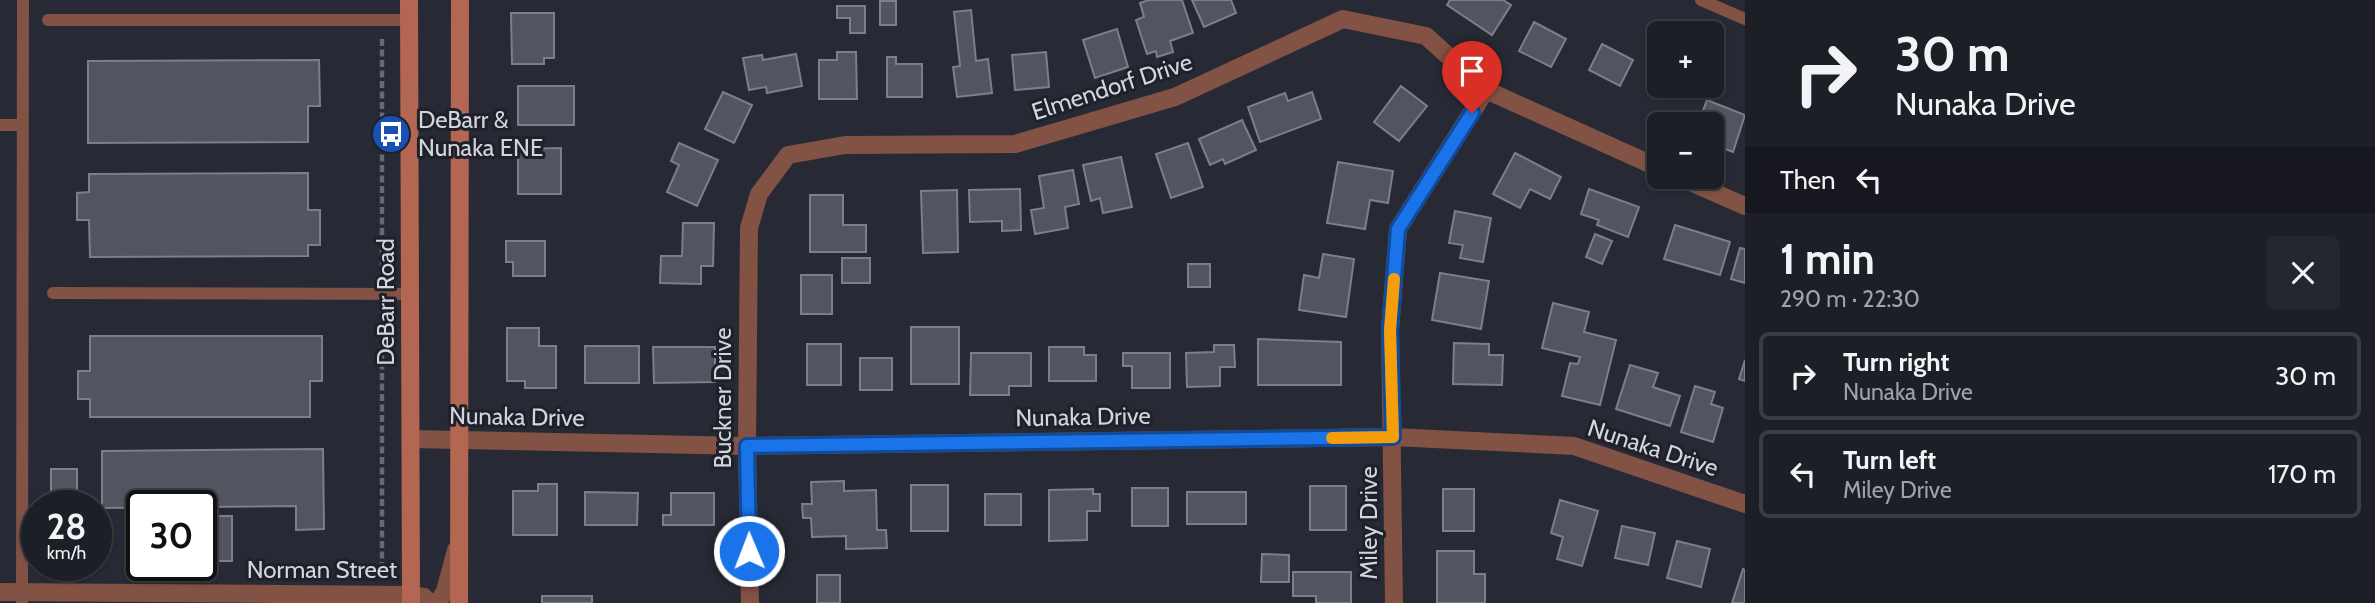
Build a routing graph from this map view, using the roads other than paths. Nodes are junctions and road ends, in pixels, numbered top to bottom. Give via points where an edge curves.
1 (23, 0) edge
2 (409, 0) edge
3 (460, 0) edge
4 (1700, 0) edge
5 (1745, 19) edge
6 (48, 20) dead end
7 (409, 20) junction
8 (1486, 90) junction
9 (0, 125) edge
10 (23, 125) junction
11 (1647, 162) edge
12 (1706, 189) edge
13 (759, 194) joint
14 (1745, 206) edge
15 (53, 293) dead end
16 (411, 295) junction
17 (1393, 437) junction
18 (411, 439) junction
19 (459, 440) junction
20 (747, 446) junction
21 (1745, 504) edge
22 (459, 539) junction
23 (0, 592) edge
24 (22, 598) edge
25 (411, 599) edge
26 (430, 603) edge
27 (438, 603) edge
28 (459, 603) edge
29 (750, 603) edge
30 (1394, 603) edge

1 - 10 lane
2 - 7 main road, DeBarr Road
3 - 19 main road
4 - 5 lane
6 - 7 lane
7 - 16 main road, DeBarr Road
8 - 11 street, Elmendorf Drive
8 - 13 street, Elmendorf Drive via 1426,36 1343,19 1175,97 1015,144 845,145 788,155
8 - 17 street, Miley Drive via 1398,229 1390,330
9 - 10 lane
10 - 24 lane
12 - 14 street
13 - 20 street, Buckner Drive via 749,228
15 - 16 lane
16 - 18 main road, DeBarr Road
17 - 20 street, Nunaka Drive
17 - 21 street, Nunaka Drive via 1574,446
17 - 30 street, Miley Drive
18 - 19 street, Nunaka Drive
18 - 25 main road, DeBarr Road
19 - 20 street, Nunaka Drive
19 - 22 main road
20 - 29 street, Buckner Drive
22 - 27 street
22 - 28 main road
23 - 24 street, Norman Street
24 - 25 street, Norman Street
25 - 26 street, Norman Street via 424,597

